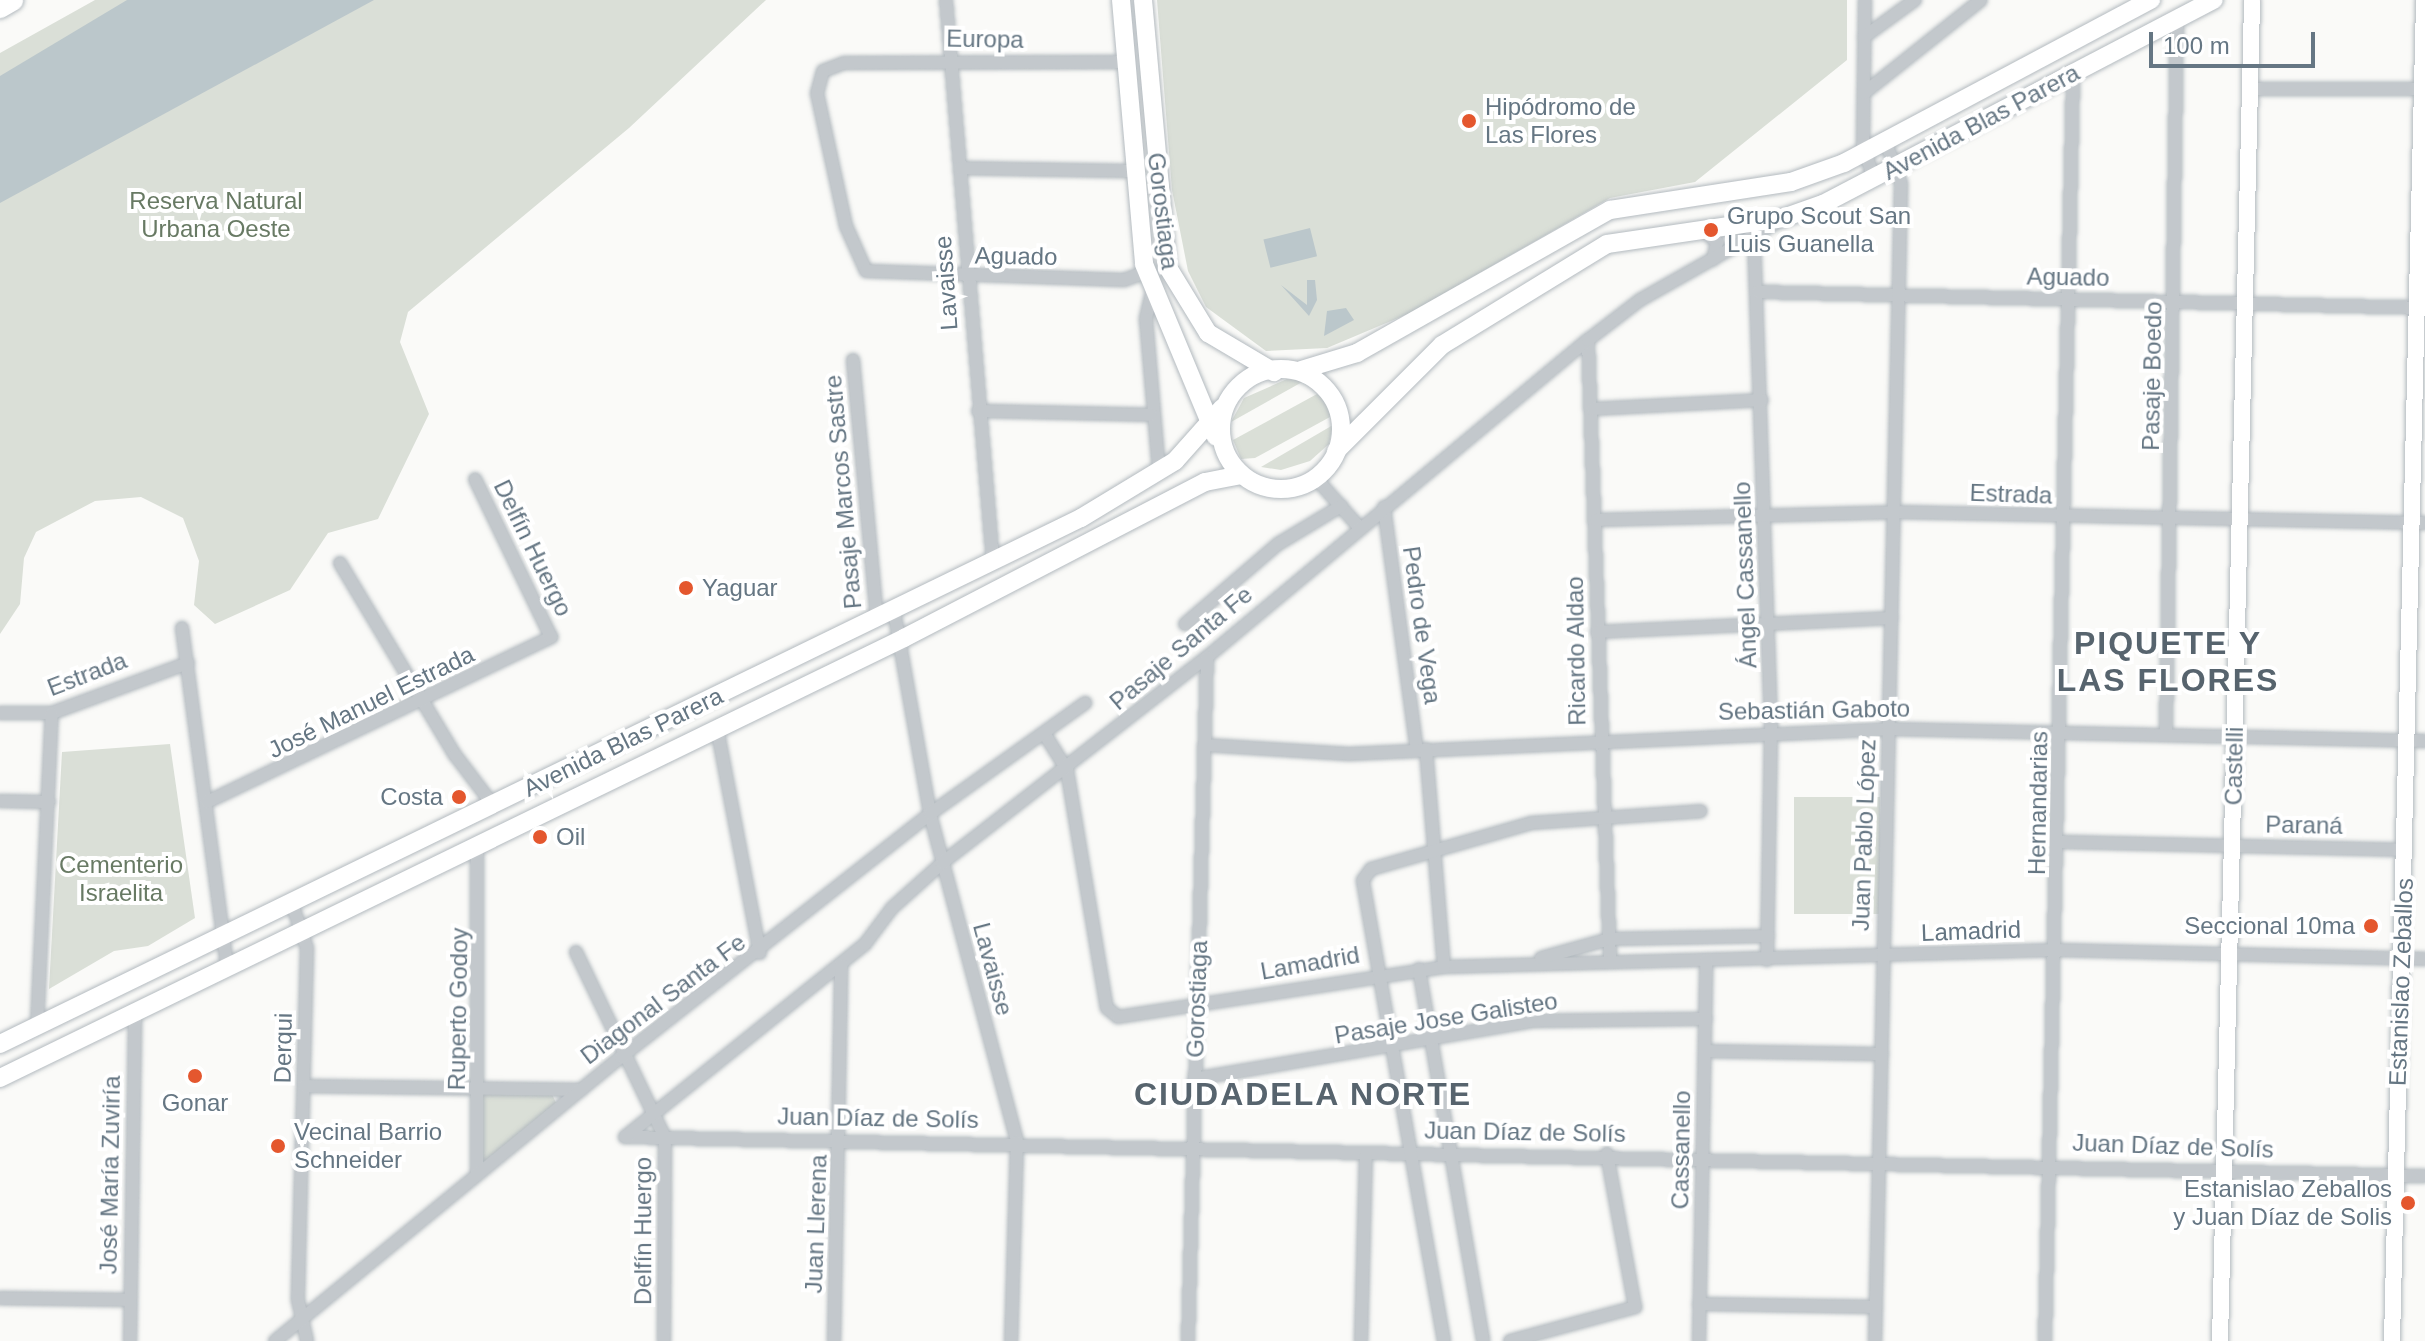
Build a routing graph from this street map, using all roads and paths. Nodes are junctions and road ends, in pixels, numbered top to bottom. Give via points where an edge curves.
1 (12, 0) edge
2 (946, 0) edge
3 (1121, 0) edge
4 (1143, 0) edge
5 (1865, 0) edge
6 (1915, 0) edge
7 (1981, 0) edge
8 (2151, 0) edge
9 (2214, 0) edge
10 (2252, 0) edge
11 (2424, 0) edge
12 (0, 7) edge
13 (2177, 19) junction
14 (1864, 37) junction
15 (951, 61) junction
16 (1126, 62) junction
17 (2073, 74) junction
18 (1151, 89) junction
19 (2251, 89) junction
20 (2423, 89) edge
21 (1128, 91) junction
22 (1864, 93) junction
23 (1886, 143) junction
24 (1864, 153) junction
25 (960, 168) junction
26 (1898, 168) junction
27 (1134, 171) junction
28 (1874, 179) junction
29 (1783, 218) junction
30 (1698, 228) junction
31 (1754, 238) junction
32 (1713, 260) junction
33 (1146, 272) junction
34 (883, 276) joint
35 (967, 276) junction
36 (1152, 292) junction
37 (1758, 292) junction
38 (1899, 295) junction
39 (2073, 300) junction
40 (2175, 302) junction
41 (2244, 302) junction
42 (2421, 308) edge
43 (1588, 340) junction
44 (853, 360) dead end
45 (1301, 370) junction
46 (1274, 372) junction
47 (1762, 400) junction
48 (1593, 409) junction
49 (978, 411) junction
50 (1151, 415) junction
51 (1215, 421) junction
52 (1336, 451) junction
53 (1159, 472) junction
54 (1240, 475) junction
55 (1314, 476) junction
56 (475, 479) dead end
57 (1341, 506) junction
58 (1384, 507) junction
59 (1895, 512) junction
60 (1765, 516) junction
61 (2067, 518) junction
62 (1596, 520) junction
63 (2171, 520) junction
64 (2240, 522) junction
65 (2419, 523) edge
66 (1359, 527) junction
67 (993, 562) junction
68 (340, 563) dead end
69 (886, 615) junction
70 (1892, 618) junction
71 (1185, 624) dead end
72 (1768, 624) junction
73 (182, 628) dead end
74 (1597, 632) junction
75 (551, 637) joint
76 (904, 638) junction
77 (1207, 657) junction
78 (188, 663) junction
79 (426, 700) junction
80 (1085, 703) dead end
81 (0, 713) edge
82 (52, 713) junction
83 (717, 728) junction
84 (1891, 729) junction
85 (1771, 730) junction
86 (1044, 733) junction
87 (2062, 733) junction
88 (2166, 734) junction
89 (2235, 735) junction
90 (1600, 739) junction
91 (2407, 740) junction
92 (2425, 741) edge
93 (1204, 745) junction
94 (1421, 749) junction
95 (1067, 770) junction
96 (0, 801) edge
97 (49, 802) junction
98 (207, 802) junction
99 (493, 805) junction
100 (1701, 811) dead end
101 (930, 814) junction
102 (1604, 817) junction
103 (2059, 842) junction
104 (477, 845) junction
105 (2232, 845) junction
106 (2404, 850) junction
107 (1433, 853) junction
108 (942, 863) junction
109 (291, 901) junction
110 (303, 929) junction
111 (220, 935) junction
112 (1768, 936) junction
113 (1609, 939) junction
114 (2057, 950) junction
115 (576, 952) dead end
116 (760, 953) junction
117 (1881, 955) junction
118 (2229, 955) junction
119 (2402, 959) junction
120 (2425, 959) edge
121 (1610, 960) junction
122 (1706, 960) junction
123 (1767, 960) junction
124 (1519, 964) junction
125 (227, 965) junction
126 (841, 965) junction
127 (1444, 967) junction
128 (1419, 969) junction
129 (1378, 974) junction
130 (1196, 1004) junction
131 (135, 1010) junction
132 (1706, 1019) junction
133 (37, 1026) junction
134 (1430, 1043) junction
135 (0, 1044) edge
136 (1389, 1050) junction
137 (1706, 1051) junction
138 (1882, 1054) junction
139 (621, 1057) junction
140 (0, 1078) edge
141 (1194, 1079) junction
142 (304, 1086) junction
143 (478, 1088) junction
144 (581, 1090) junction
145 (651, 1111) junction
146 (625, 1137) joint
147 (665, 1138) junction
148 (841, 1139) junction
149 (1017, 1142) junction
150 (1193, 1149) junction
151 (1409, 1152) junction
152 (1447, 1153) junction
153 (1366, 1154) junction
154 (1607, 1154) junction
155 (1703, 1159) junction
156 (1879, 1163) junction
157 (2048, 1164) junction
158 (2225, 1170) junction
159 (477, 1175) junction
160 (2395, 1176) junction
161 (2425, 1176) edge
162 (0, 1298) edge
163 (129, 1300) junction
164 (1699, 1304) junction
165 (1876, 1307) junction
166 (299, 1321) junction
167 (1550, 1336) edge
168 (130, 1341) edge
169 (275, 1341) edge
170 (307, 1341) edge
171 (664, 1341) edge
172 (834, 1341) edge
173 (1011, 1341) edge
174 (1188, 1341) edge
175 (1361, 1341) edge
176 (1444, 1341) edge
177 (1483, 1341) edge
178 (1510, 1341) edge
179 (1699, 1341) edge
180 (1875, 1341) edge
181 (2045, 1341) edge
182 (2220, 1341) edge
183 (2392, 1341) edge

1 - 12 highway
2 - 15 street, Lavaisse
3 - 16 main road, Gorostiaga
4 - 18 main road, Gorostiaga
5 - 14 street
6 - 14 street
7 - 22 street
8 - 23 main road, Avenida Blas Parera
9 - 13 main road, Avenida Blas Parera
10 - 19 main road, Castelli
11 - 20 main road, Estanislao Zeballos
13 - 17 main road, Avenida Blas Parera
13 - 40 street, Pasaje Boedo
14 - 22 street
15 - 16 street, Europa
15 - 25 street, Lavaisse
15 - 34 street, Europa via 844,63 823,71 817,93 854,253 866,271
16 - 21 main road, Gorostiaga
17 - 26 main road, Avenida Blas Parera
17 - 39 street, Hernandarias
18 - 21 main road
18 - 46 main road, Gorostiaga via 1163,246 1175,288 1219,343
19 - 20 street
19 - 41 main road, Castelli
20 - 42 main road, Estanislao Zeballos
21 - 27 main road, Gorostiaga
22 - 24 street
23 - 24 main road, Avenida Blas Parera
23 - 26 street, Juan Pablo López
24 - 28 street
24 - 45 main road, Avenida Blas Parera via 1791,182 1610,210 1357,353
25 - 27 street
25 - 35 street, Lavaisse
26 - 28 main road, Avenida Blas Parera
26 - 38 street, Juan Pablo López
27 - 33 main road, Gorostiaga
28 - 29 main road, Avenida Blas Parera
29 - 30 main road, Avenida Blas Parera
29 - 31 street, Pasaje Santa Fe
30 - 32 street via 1717,242
30 - 52 main road, Avenida Blas Parera via 1607,244 1488,313 1412,370
31 - 32 street, Pasaje Santa Fe
31 - 37 street, Ángel Cassanello
32 - 43 street, Pasaje Santa Fe via 1640,300
33 - 35 street, Aguado via 1124,280
33 - 36 main road, Gorostiaga
34 - 35 street, Aguado
35 - 49 street, Lavaisse
36 - 50 street, Gorostiaga via 1145,302
36 - 51 main road, Gorostiaga
37 - 38 street, Aguado
37 - 47 street, Ángel Cassanello
38 - 39 street, Aguado
38 - 59 street, Juan Pablo López
39 - 40 street, Aguado
39 - 61 street, Hernandarias
40 - 41 street, Aguado
40 - 63 street, Pasaje Boedo
41 - 42 street, Aguado
41 - 64 main road, Castelli
42 - 65 main road, Estanislao Zeballos
43 - 48 street, Ricardo Aldao
43 - 58 street, Pasaje Santa Fe
44 - 69 street, Pasaje Marcos Sastre
45 - 46 main road
45 - 52 main road via 1336,394 1342,424
46 - 51 main road
47 - 48 street
47 - 60 street, Ángel Cassanello
48 - 62 street, Ricardo Aldao
49 - 50 street
49 - 67 street, Lavaisse
50 - 53 street, Gorostiaga
51 - 53 main road, Avenida Blas Parera
51 - 54 main road, Gorostiaga
52 - 55 main road
53 - 67 main road, Avenida Blas Parera
54 - 55 main road via 1269,487
54 - 76 main road, Avenida Blas Parera via 1205,482
55 - 57 street
56 - 75 street, Delfín Huergo
57 - 66 street
57 - 71 street via 1278,544
58 - 66 street, Pasaje Santa Fe
58 - 94 street, Pedro de Vega
59 - 60 street, Estrada
59 - 61 street, Estrada
59 - 70 street, Juan Pablo López
60 - 62 street, Estrada
60 - 72 street, Ángel Cassanello
61 - 63 street, Estrada
61 - 87 street, Hernandarias
62 - 74 street, Ricardo Aldao
63 - 64 street, Estrada
63 - 88 street, Pasaje Boedo
64 - 65 street, Estrada
64 - 89 main road, Castelli
65 - 91 main road, Estanislao Zeballos
66 - 77 street, Pasaje Santa Fe
67 - 69 main road, Avenida Blas Parera
68 - 79 street
69 - 76 street, Lavaisse
69 - 99 main road, Avenida Blas Parera
70 - 72 street
70 - 84 street, Juan Pablo López
72 - 74 street
72 - 85 street, Ángel Cassanello
73 - 78 street
74 - 90 street, Ricardo Aldao
75 - 79 street, José Manuel Estrada
76 - 83 main road, Avenida Blas Parera
76 - 101 street, Lavaisse
77 - 93 street, Gorostiaga
77 - 95 street, Pasaje Santa Fe
78 - 82 street, Estrada
78 - 98 street
79 - 98 street, José Manuel Estrada
79 - 99 street via 455,755
80 - 86 street, Diagonal Santa Fe
81 - 82 street, Estrada
82 - 97 street
83 - 104 main road, Avenida Blas Parera
83 - 116 street
84 - 85 street, Sebastián Gaboto
84 - 87 street, Sebastián Gaboto
84 - 117 street, Juan Pablo López
85 - 90 street, Sebastián Gaboto
85 - 112 street, Ángel Cassanello
86 - 95 street
86 - 101 street, Diagonal Santa Fe
87 - 88 street, Sebastián Gaboto
87 - 103 street, Hernandarias
88 - 89 street, Sebastián Gaboto
89 - 91 street, Sebastián Gaboto
89 - 105 main road, Castelli
90 - 94 street, Sebastián Gaboto
90 - 102 street, Ricardo Aldao
91 - 92 street, Sebastián Gaboto
91 - 106 main road, Estanislao Zeballos
93 - 94 street, Sebastián Gaboto via 1349,754
93 - 130 street, Gorostiaga
94 - 107 street, Pedro de Vega
95 - 108 street, Pasaje Santa Fe
95 - 130 street, Lamadrid via 1110,1015
96 - 97 street
97 - 133 street
98 - 111 street
99 - 109 main road, Avenida Blas Parera
100 - 102 street
101 - 108 street, Lavaisse
101 - 116 street, Diagonal Santa Fe
102 - 107 street via 1531,823
102 - 113 street, Ricardo Aldao
103 - 105 street, Paraná
103 - 114 street, Hernandarias
104 - 110 main road, Avenida Blas Parera
104 - 143 street, Ruperto Godoy
105 - 106 street, Paraná
105 - 118 main road, Castelli
106 - 119 main road, Estanislao Zeballos
107 - 127 street, Pedro de Vega
107 - 129 street via 1371,869 1363,880
108 - 126 street, Pasaje Santa Fe
108 - 149 street, Lavaisse
109 - 110 street, Derqui
109 - 111 main road, Avenida Blas Parera
110 - 125 main road, Avenida Blas Parera
110 - 142 street, Derqui
111 - 125 street
111 - 133 main road, Avenida Blas Parera
112 - 113 street, Lamadrid
112 - 123 street, Ángel Cassanello
113 - 121 street, Ricardo Aldao
113 - 124 street, Lamadrid
114 - 117 street, Lamadrid
114 - 118 street, Lamadrid
114 - 157 street, Hernandarias
115 - 139 street, Delfín Huergo via 622,1041
116 - 139 street, Diagonal Santa Fe
117 - 123 street, Lamadrid
117 - 138 street, Juan Pablo López
118 - 119 street, Lamadrid
118 - 158 main road, Castelli
119 - 120 street, Lamadrid
119 - 160 main road, Estanislao Zeballos
121 - 122 street, Lamadrid
121 - 124 street, Lamadrid
122 - 123 street, Lamadrid
122 - 132 street, Cassanello
124 - 127 street, Lamadrid
125 - 131 main road, Avenida Blas Parera
126 - 145 street, Pasaje Santa Fe
126 - 148 street, Juan Llerena
127 - 128 street, Lamadrid
128 - 129 street, Lamadrid
128 - 134 street
129 - 130 street, Lamadrid
129 - 136 street
130 - 141 street, Gorostiaga
131 - 140 main road, Avenida Blas Parera
131 - 163 street, José María Zuviría
132 - 134 street, Pasaje Jose Galisteo via 1535,1021
132 - 137 street, Cassanello
133 - 135 main road, Avenida Blas Parera
134 - 136 street, Pasaje Jose Galisteo
134 - 152 street
136 - 141 street, Pasaje Jose Galisteo
136 - 151 street
137 - 138 street
137 - 155 street, Cassanello
138 - 156 street, Juan Pablo López
139 - 144 street, Diagonal Santa Fe
139 - 145 street, Delfín Huergo
141 - 150 street, Gorostiaga
142 - 143 street
142 - 166 street, Derqui
143 - 144 street
143 - 159 street, Ruperto Godoy
144 - 159 street, Diagonal Santa Fe
145 - 146 street, Pasaje Santa Fe
145 - 147 street, Delfín Huergo
146 - 147 street, Juan Díaz de Solís
147 - 148 street, Juan Díaz de Solís
147 - 171 street, Delfín Huergo
148 - 149 street, Juan Díaz de Solís
148 - 172 street, Juan Llerena
149 - 150 street, Juan Díaz de Solís
149 - 173 street, Lavaisse
150 - 153 street, Juan Díaz de Solís
150 - 174 street, Gorostiaga
151 - 152 street, Juan Díaz de Solís
151 - 153 street, Juan Díaz de Solís
151 - 176 street
152 - 154 street, Juan Díaz de Solís
152 - 177 street
153 - 175 street
154 - 155 street, Juan Díaz de Solís
154 - 167 street via 1635,1307
155 - 156 street, Juan Díaz de Solís
155 - 164 street, Cassanello
156 - 157 street, Juan Díaz de Solís
156 - 165 street, Juan Pablo López
157 - 158 street, Juan Díaz de Solís
157 - 181 street, Hernandarias
158 - 160 street, Juan Díaz de Solís
158 - 182 main road, Castelli
159 - 166 street, Diagonal Santa Fe
160 - 161 street, Juan Díaz de Solís
160 - 183 main road, Estanislao Zeballos
162 - 163 street
163 - 168 street, José María Zuviría
164 - 165 street
164 - 179 street, Cassanello
165 - 180 street, Juan Pablo López
166 - 169 street, Diagonal Santa Fe
166 - 170 street, Derqui
167 - 178 street

